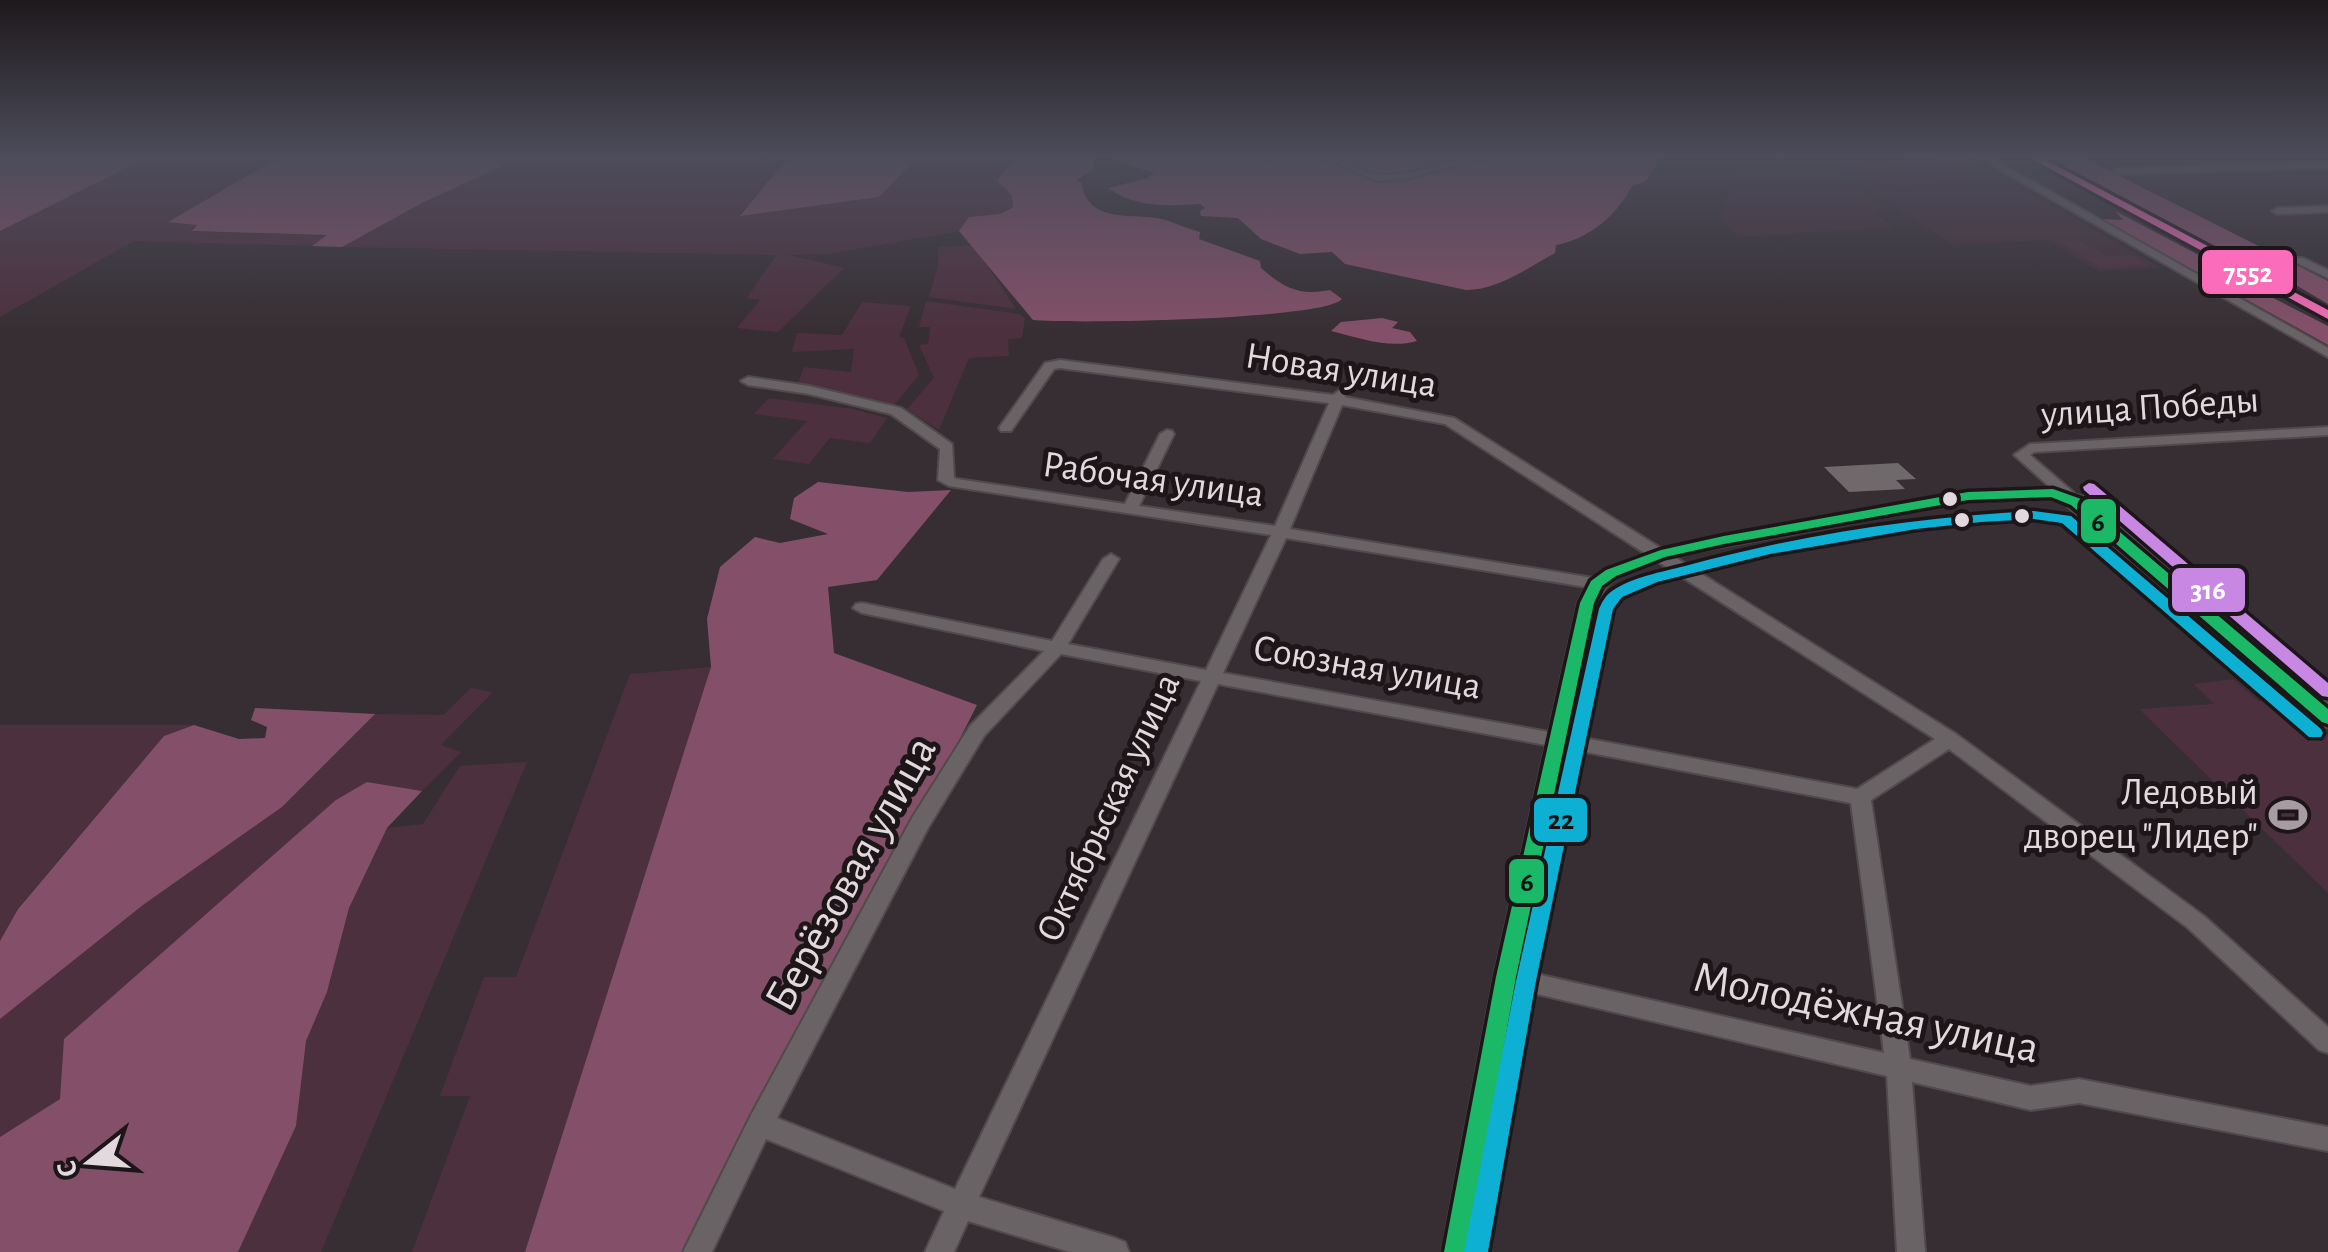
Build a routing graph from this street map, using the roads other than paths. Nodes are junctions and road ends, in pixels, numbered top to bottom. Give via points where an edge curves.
1 (2087, 216) edge
2 (2328, 259) edge
3 (2328, 275) edge
4 (2328, 353) edge
5 (748, 382) dead end
6 (1339, 397) junction
7 (1006, 428) dead end
8 (2328, 431) edge
9 (1167, 434) dead end
10 (2076, 502) junction
11 (1130, 509) junction
12 (1281, 532) junction
13 (1660, 554) junction
14 (1111, 559) dead end
15 (1596, 584) junction
16 (862, 608) dead end
17 (1056, 649) junction
18 (1211, 674) junction
19 (2328, 718) edge
20 (1558, 738) junction
21 (1949, 739) junction
22 (1860, 797) junction
23 (1506, 977) junction
24 (2328, 1042) edge
25 (1898, 1070) junction
26 (760, 1124) junction
27 (2328, 1139) edge
28 (961, 1205) junction
29 (698, 1252) edge
30 (938, 1252) edge
31 (1116, 1252) edge
32 (1456, 1252) edge
33 (1911, 1252) edge

1 - 4 street
2 - 3 street via 2299,260
5 - 11 street, Рабочая улица via 896,411 948,447 946,480
6 - 7 street, Новая улица via 1060,364 1050,366
6 - 12 street, Октябрьская улица
6 - 13 street, Новая улица via 1449,421
8 - 10 street, улица Победы via 2030,448 2021,455
9 - 11 street
10 - 13 street via 2053,493 1968,496
10 - 19 street, улица Победы
11 - 12 street, Рабочая улица
12 - 15 street, Рабочая улица
12 - 18 street, Октябрьская улица
13 - 15 street
13 - 21 street, Новая улица
14 - 17 street, Берёзовая улица
15 - 20 street
16 - 17 street, Союзная улица
17 - 18 street, Союзная улица
17 - 26 street, Берёзовая улица via 976,731 919,824
18 - 20 street, Союзная улица
18 - 28 street, Октябрьская улица
20 - 22 street, Союзная улица
20 - 23 street
21 - 22 street
21 - 24 street, Новая улица via 2196,922
22 - 25 street
23 - 25 street, Молодёжная улица
23 - 32 street
25 - 27 street, Молодёжная улица via 2030,1098 2079,1091
25 - 33 street
26 - 28 street
26 - 29 street, Берёзовая улица
28 - 30 street, Октябрьская улица
28 - 31 street

